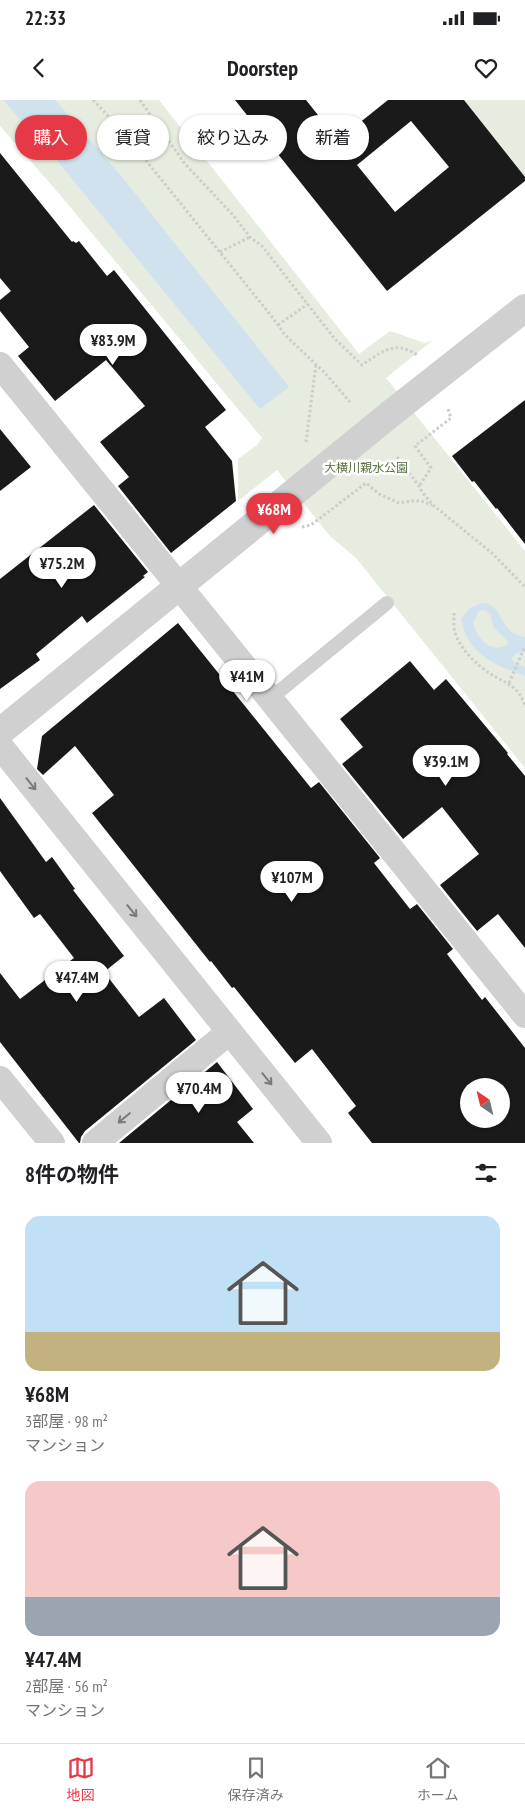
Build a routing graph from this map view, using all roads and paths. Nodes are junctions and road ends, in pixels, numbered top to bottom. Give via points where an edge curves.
1 (93, 100) edge
2 (140, 100) edge
3 (250, 237) junction
4 (220, 252) junction
5 (308, 304) junction
6 (525, 308) edge
7 (278, 324) junction
8 (423, 360) dead end
9 (316, 363) junction
10 (0, 365) edge
11 (350, 402) dead end
12 (445, 402) dead end
13 (308, 429) dead end
14 (397, 457) dead end
15 (419, 486) junction
16 (433, 505) junction
17 (320, 519) dead end
18 (179, 587) junction
19 (525, 587) edge
20 (386, 603) dead end
21 (454, 612) dead end
22 (525, 646) edge
23 (509, 684) junction
24 (271, 698) junction
25 (525, 705) edge
26 (0, 732) edge
27 (0, 746) edge
28 (525, 1015) edge
29 (229, 1032) junction
30 (0, 1080) edge
31 (52, 1143) edge
32 (95, 1143) edge
33 (319, 1143) edge

1 - 4 path via 123,132
2 - 3 path via 185,164
3 - 4 path
3 - 5 path via 262,246
4 - 7 path
5 - 7 path
5 - 8 path via 334,338 362,365 397,347 406,348
6 - 18 street via 394,410
7 - 9 path via 285,335
9 - 11 path
9 - 13 path
10 - 18 street
12 - 15 path via 451,418 415,446 431,468
14 - 15 path
15 - 16 path
16 - 17 path via 421,501 399,504 366,484
16 - 19 path via 493,554
18 - 24 street
18 - 26 street
20 - 24 lane
21 - 23 path via 454,632 466,652 487,671
22 - 23 path
23 - 25 path via 520,693
24 - 28 street
27 -> 29 street
29 -> 32 street
29 -> 33 street
30 - 31 street

